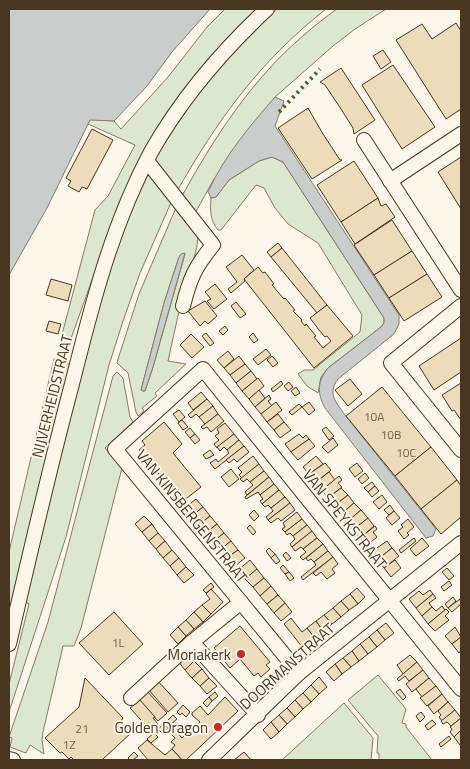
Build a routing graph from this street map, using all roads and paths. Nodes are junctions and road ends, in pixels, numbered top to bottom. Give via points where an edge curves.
1 (267, 9) edge
2 (461, 134) edge
3 (364, 140) dead end
4 (147, 162) junction
5 (390, 181) junction
6 (461, 290) edge
7 (183, 306) dead end
8 (461, 306) edge
9 (203, 369) joint
10 (461, 450) edge
11 (461, 543) edge
12 (390, 599) junction
13 (241, 602) junction
14 (192, 642) junction
15 (9, 644) edge
16 (299, 673) junction
17 (461, 689) edge
18 (132, 698) dead end
19 (258, 715) junction
20 (9, 759) edge
21 (13, 760) edge
22 (211, 760) edge

1 - 4 street, NIJVERHEIDSTRAAT via 203,78 173,118
2 - 5 street
3 - 5 street
4 - 7 street via 214,245 197,265
4 - 15 street, NIJVERHEIDSTRAAT via 120,216 97,286
5 - 6 street
8 - 10 street via 391,363
9 - 12 street, VAN SPEYKSTRAAT
9 - 13 street, VAN KINSBERGENSTRAAT via 115,449
11 - 12 street, DOORMANSTRAAT
12 - 16 street, DOORMANSTRAAT
12 - 17 street, VAN SPEYKSTRAAT
13 - 14 street
13 - 16 street, VAN KINSBERGENSTRAAT
14 - 18 street
14 - 19 street
16 - 19 street, DOORMANSTRAAT
19 - 22 street, DOORMANSTRAAT
20 - 21 street

